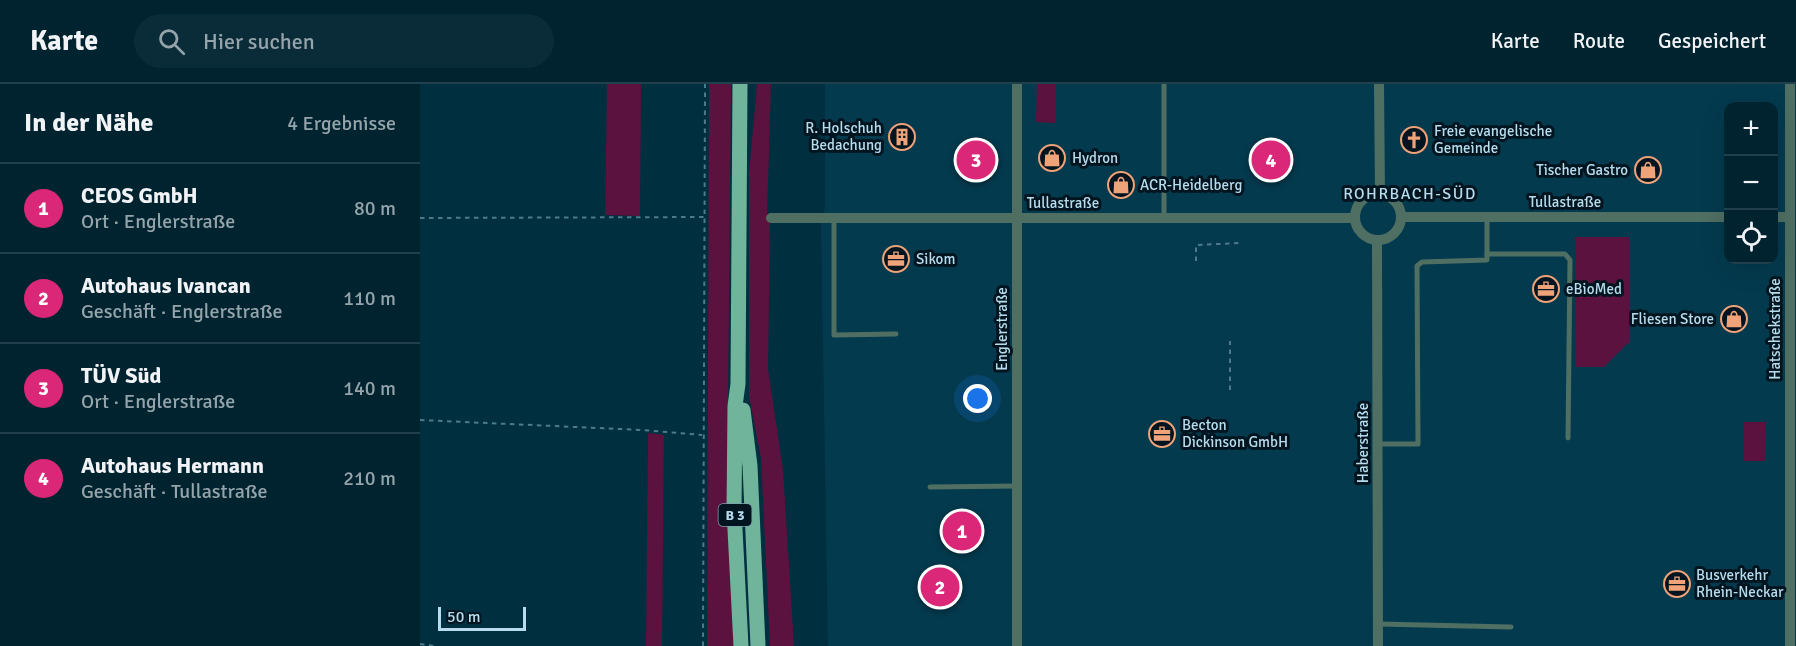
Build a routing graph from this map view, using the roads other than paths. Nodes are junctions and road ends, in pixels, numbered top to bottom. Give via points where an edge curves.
1 (740, 84) edge
2 (1017, 84) edge
3 (1164, 84) edge
4 (1379, 84) edge
5 (1790, 84) edge
6 (1380, 194) junction
7 (1401, 217) junction
8 (1487, 217) junction
9 (1724, 217) edge
10 (1793, 217) edge
11 (771, 218) dead end
12 (834, 218) junction
13 (1018, 218) junction
14 (1164, 218) junction
15 (1355, 218) junction
16 (1377, 240) junction
17 (1487, 254) junction
18 (896, 334) dead end
19 (738, 384) junction
20 (1568, 438) dead end
21 (1378, 444) junction
22 (1017, 486) junction
23 (930, 487) dead end
24 (1793, 575) edge
25 (1378, 624) junction
26 (1511, 627) dead end
27 (741, 646) edge
28 (758, 646) edge
29 (1017, 646) edge
30 (1378, 646) edge
31 (1790, 646) edge

1 - 19 main road, B 3
2 - 13 street, Englerstraße
3 - 14 lane
4 - 6 street
5 - 10 street, Hatschekstraße
6 - 7 street via 1396,202
6 - 15 street via 1362,201
7 - 8 street, Tullastraße
7 - 16 street via 1395,232
8 - 9 street, Tullastraße
8 - 17 lane
10 - 24 street, Hatschekstraße
11 - 12 street, Tullastraße
12 - 13 street, Tullastraße
12 - 18 lane via 834,335
13 - 14 street, Tullastraße
13 - 22 street, Englerstraße
14 - 15 street, Tullastraße
15 - 16 street via 1361,232
16 - 21 street, Haberstraße
17 - 20 lane via 1565,254 1569,260
17 - 21 lane via 1487,260 1422,262 1417,266 1418,444
19 - 27 main road, B 3 via 735,510
19 - 28 main road, B 3 via 750,466
21 - 25 street, Haberstraße
22 - 23 lane
22 - 29 street, Englerstraße
24 - 31 street, Hatschekstraße
25 - 26 lane
25 - 30 street, Haberstraße

